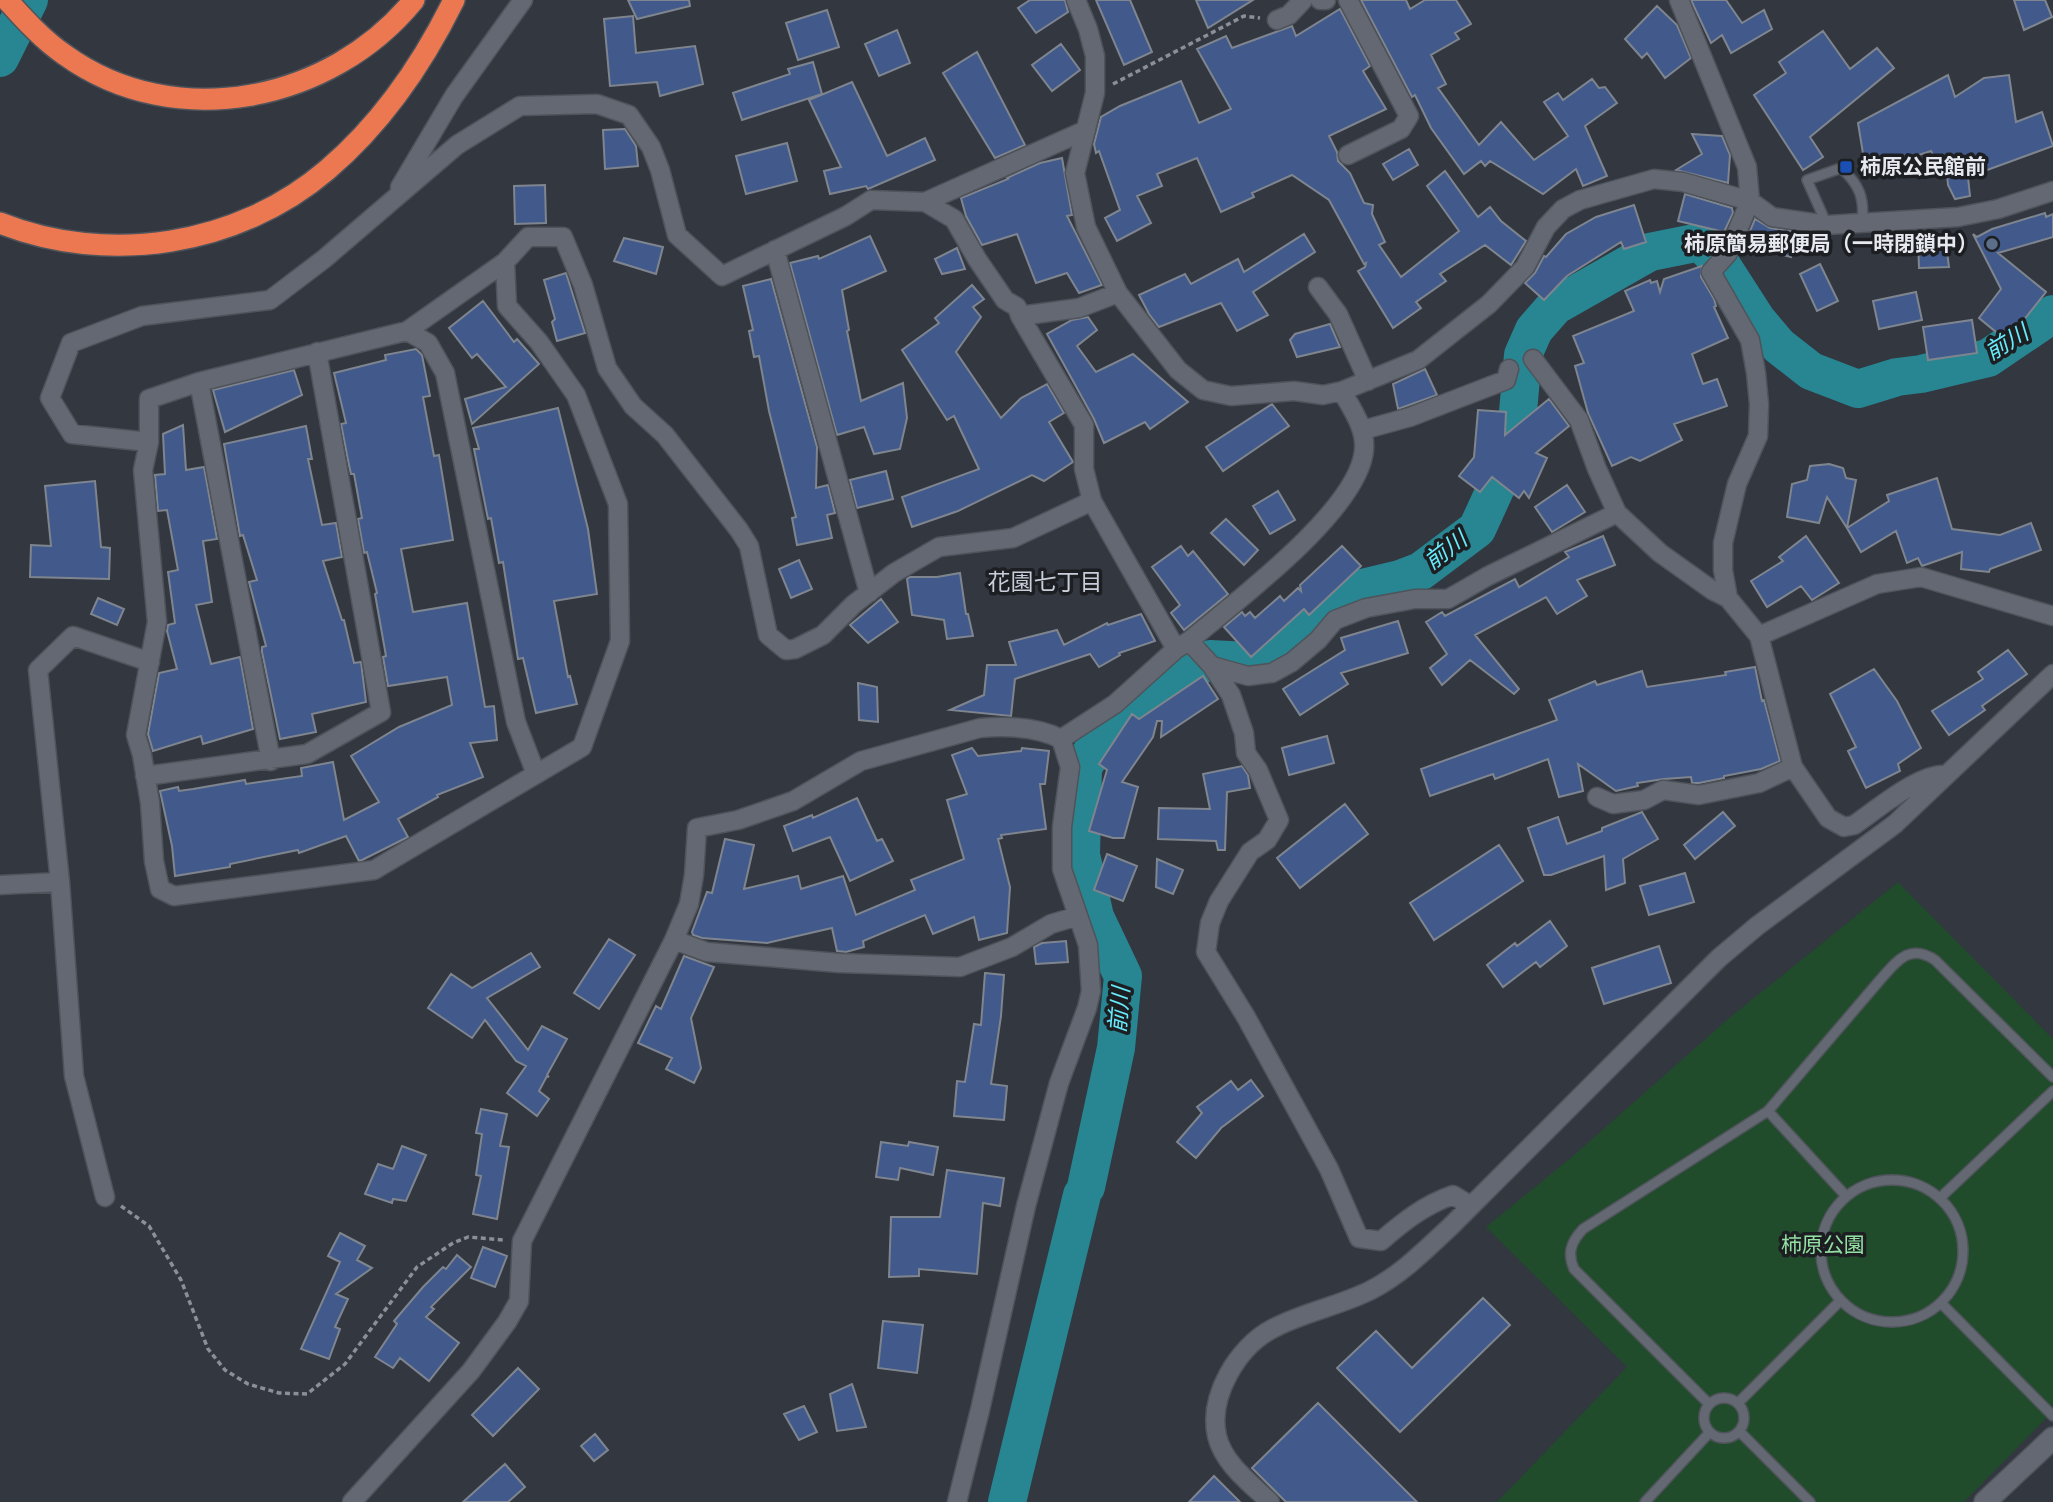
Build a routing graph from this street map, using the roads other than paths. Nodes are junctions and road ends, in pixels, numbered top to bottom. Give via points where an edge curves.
1 (7, 0) edge
2 (414, 0) edge
3 (454, 0) edge
4 (523, 0) edge
5 (1076, 0) edge
6 (1303, 0) edge
7 (1320, 0) edge
8 (1326, 0) edge
9 (1348, 0) edge
10 (1679, 0) edge
11 (1277, 20) road end
12 (1086, 130) junction
13 (1348, 155) dead end
14 (2053, 191) edge
15 (1750, 201) junction
16 (391, 202) junction
17 (925, 202) junction
18 (0, 223) edge
19 (1862, 223) junction
20 (1828, 225) junction
21 (775, 250) junction
22 (505, 262) junction
23 (1318, 287) dead end
24 (1118, 293) junction
25 (1020, 316) junction
26 (407, 331) junction
27 (317, 352) junction
28 (1533, 359) dead end
29 (1509, 369) dead end
30 (1368, 380) junction
31 (199, 382) junction
32 (1342, 391) junction
33 (1363, 430) junction
34 (149, 442) junction
35 (1092, 501) junction
36 (1617, 513) junction
37 (869, 593) junction
38 (1728, 598) junction
39 (2053, 617) edge
40 (1759, 636) junction
41 (1194, 652) junction
42 (150, 663) junction
43 (2053, 674) edge
44 (1061, 739) junction
45 (271, 761) junction
46 (1793, 767) junction
47 (536, 774) junction
48 (1944, 775) junction
49 (145, 776) junction
50 (1597, 797) dead end
51 (60, 882) junction
52 (0, 885) edge
53 (1078, 916) junction
54 (674, 940) junction
55 (2053, 1077) edge
56 (2053, 1091) edge
57 (1768, 1111) junction
58 (1846, 1196) junction
59 (104, 1197) road end
60 (1940, 1198) junction
61 (1471, 1206) junction
62 (1840, 1301) junction
63 (1941, 1303) junction
64 (1738, 1403) junction
65 (1709, 1404) junction
66 (2053, 1416) edge
67 (1710, 1432) junction
68 (1738, 1432) junction
69 (2053, 1438) edge
70 (352, 1502) edge
71 (957, 1502) edge
72 (1269, 1502) edge
73 (1645, 1502) edge
74 (1810, 1502) edge
75 (1985, 1502) edge

1 - 2 highway via 65,56 110,81 154,96 197,101 238,99 285,88 328,70 368,44
3 - 18 highway via 402,87 366,132 326,171 276,204 226,227 177,242 125,246 72,243
4 - 16 street via 454,96
5 - 12 street via 1095,57 1095,93
6 - 11 street
7 - 8 street
9 - 13 street via 1409,116 1401,129
10 - 15 street via 1746,167
12 - 17 street
12 - 24 street via 1075,173 1086,227
14 - 19 street via 1958,217
15 - 20 street via 1772,217
15 - 30 street via 1683,182 1654,179 1580,200 1563,209 1546,227 1525,267 1489,304 1418,360
15 - 38 street via 1728,253 1712,272 1749,340 1759,404 1758,436 1737,484 1723,543
16 - 21 street via 457,145 520,106 597,104 629,116 651,147 677,235 722,276
16 - 34 street via 270,300 142,316 71,343 50,398 72,434
17 - 21 street via 871,200
17 - 25 street via 954,219
19 - 20 street
19 - 20 lane via 1864,209 1856,181 1841,167 1807,180
21 - 37 street
22 - 26 street
22 - 37 street via 528,237 563,237 583,285 607,368 633,406 665,435 749,546 768,635 786,650 795,649 823,635
22 - 47 street via 507,306 576,395 618,504 620,641 582,747
23 - 30 street via 1338,314
24 - 25 street via 1079,307
24 - 32 street via 1178,370 1203,390 1231,396
25 - 35 street via 1084,425 1084,469
26 - 27 street
26 - 47 street via 428,343 445,373 516,722
27 - 31 street
27 - 45 street via 381,712 307,754
28 - 36 street via 1579,420
29 - 33 street via 1506,380
30 - 32 street
31 - 34 street via 149,399
31 - 45 street
32 - 33 street
33 - 41 street via 1364,452 1348,493
34 - 42 street via 143,470 157,622
35 - 37 street via 1013,538 939,547
35 - 41 street
36 - 38 street via 1660,553
36 - 41 street via 1448,599 1415,599 1335,620 1318,640 1272,673 1248,676
38 - 40 street
39 - 40 street via 1921,577 1877,584
40 - 46 street
41 - 44 street
41 - 61 street via 1231,695 1246,753 1279,820 1267,840 1250,852 1219,901 1206,952 1329,1169 1359,1238 1381,1241 1409,1217 1453,1195
42 - 49 street via 136,735
42 - 51 street via 73,636 38,670
43 - 48 street
44 - 53 street via 1070,767 1062,869
44 - 54 street via 999,726 980,728 861,761 793,802 697,828 689,904
45 - 49 street
46 - 48 street via 1828,818 1844,827 1918,783
46 - 50 street via 1759,783 1699,795 1663,790 1644,800 1613,804
47 - 49 street via 374,870 174,896 160,889
48 - 61 street via 1895,824 1718,958
51 - 52 street
51 - 59 street via 74,1076
53 - 54 street via 960,967 839,963 707,951
53 - 71 street via 1088,945 1091,991 1055,1096 1026,1206
54 - 70 street via 522,1241 519,1301 507,1322 471,1371
55 - 57 lane via 1935,960 1923,952 1913,953 1880,980
56 - 60 lane
57 - 58 lane
57 - 65 lane via 1583,1229 1569,1252 1574,1269
58 - 60 lane via 1863,1185 1903,1180
58 - 62 lane via 1830,1214 1821,1248 1827,1282
60 - 63 lane via 1955,1217 1962,1239 1962,1262 1955,1284
61 - 72 street via 1409,1265 1371,1290 1272,1329 1250,1345 1234,1366 1216,1413 1217,1437 1232,1464
62 - 63 lane via 1872,1320 1890,1323 1926,1314
62 - 64 lane
63 - 66 lane
64 - 65 lane via 1726,1398
64 - 68 lane via 1744,1420
65 - 67 lane via 1704,1422
67 - 68 lane via 1728,1437
67 - 73 lane
68 - 74 lane
69 - 75 street

